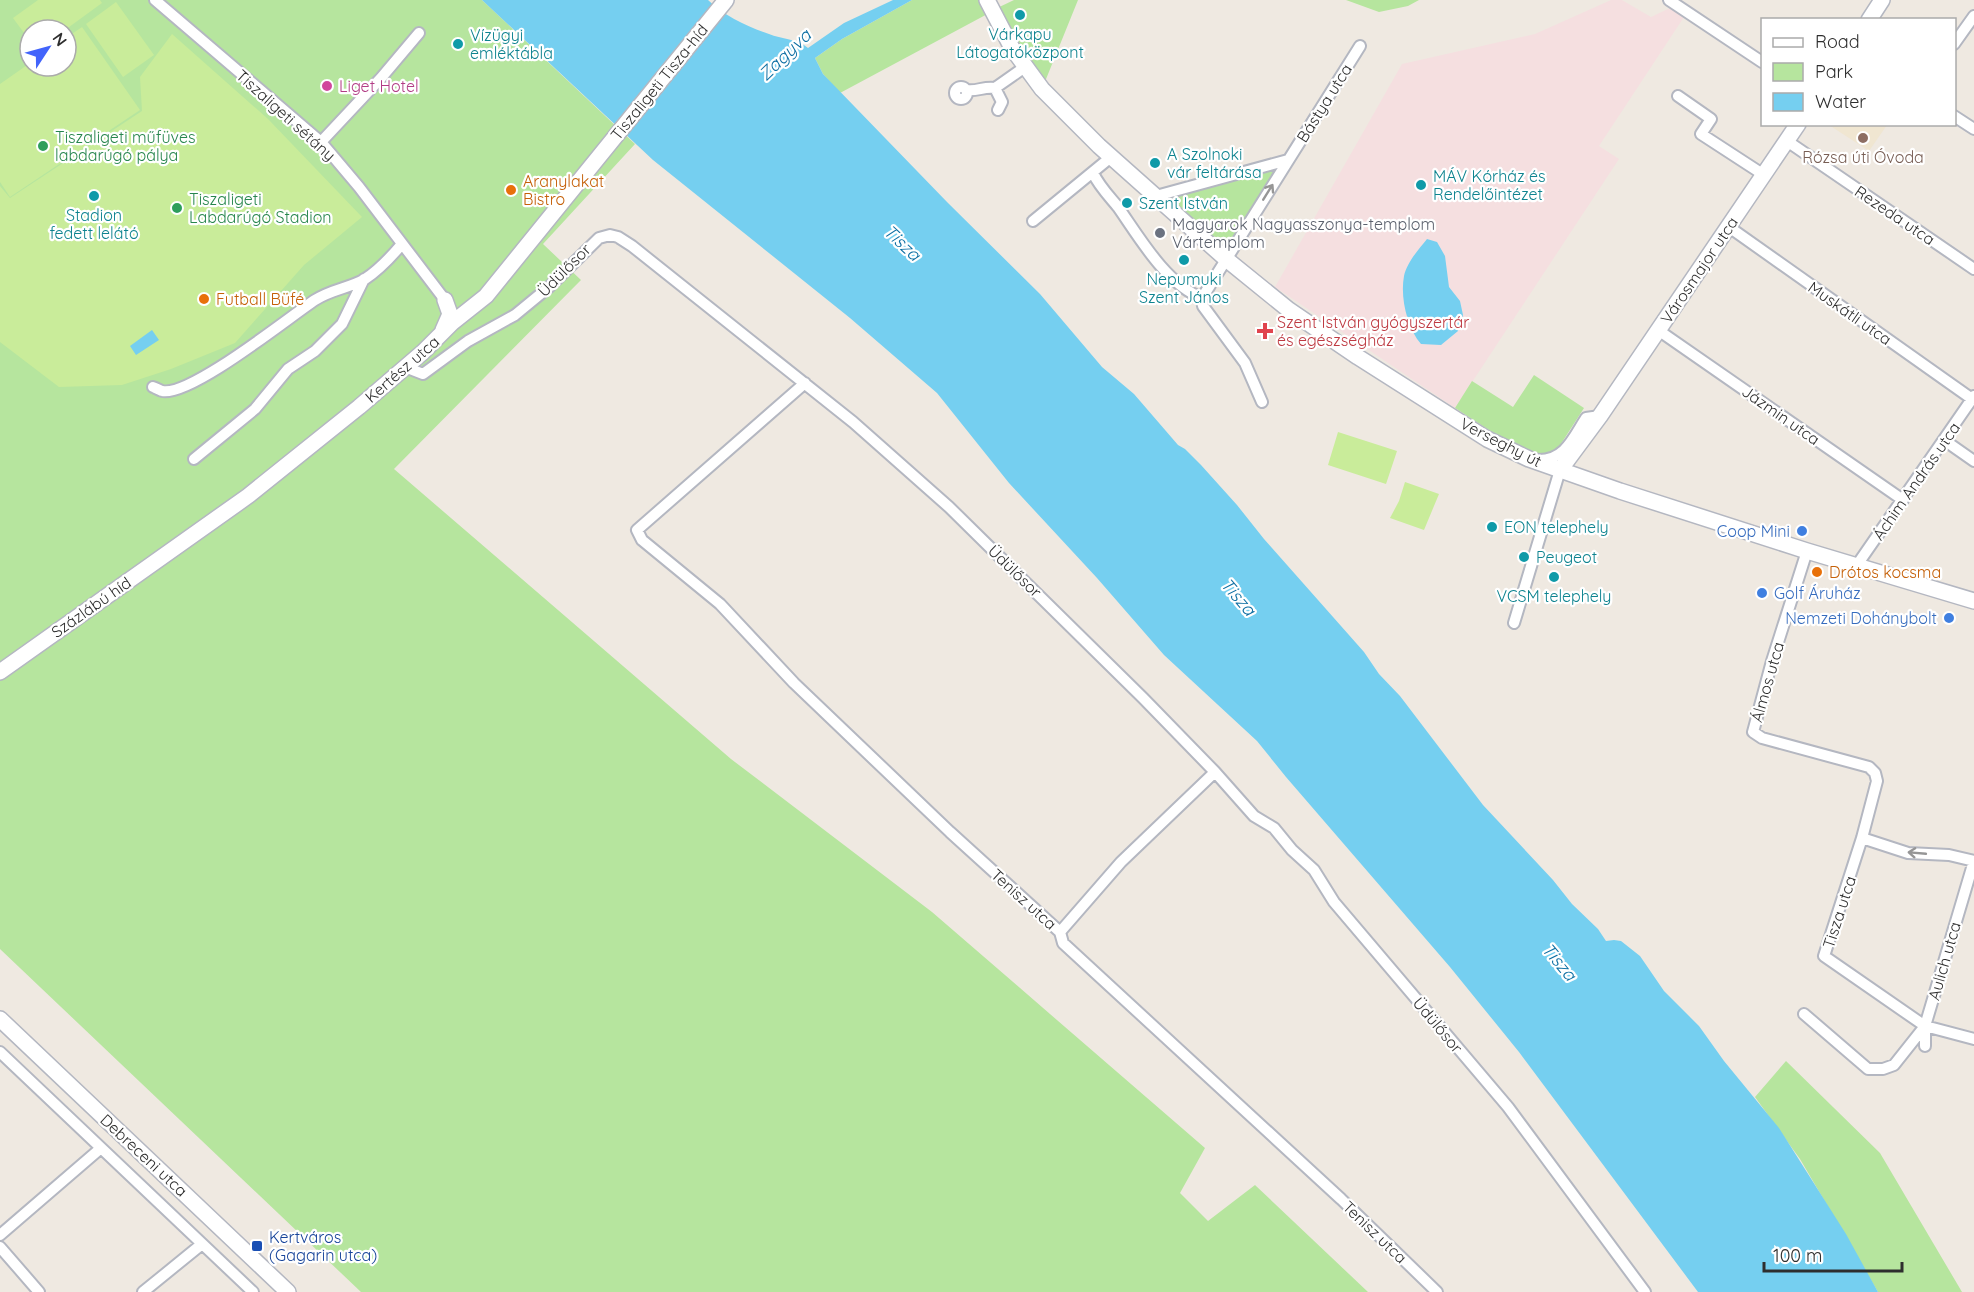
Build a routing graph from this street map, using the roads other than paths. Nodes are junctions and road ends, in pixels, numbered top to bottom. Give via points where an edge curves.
1 (155, 0) edge
2 (726, 0) edge
3 (1669, 0) edge
4 (1882, 0) edge
5 (990, 5) edge
6 (1974, 16) edge
7 (1870, 18) edge
8 (419, 33) dead end
9 (1956, 41) edge
10 (1360, 46) dead end
11 (1761, 61) edge
12 (1025, 67) junction
13 (995, 88) junction
14 (966, 90) dead end
15 (1678, 96) dead end
16 (998, 110) dead end
17 (1956, 117) edge
18 (1797, 126) edge
19 (1974, 129) edge
20 (1787, 141) junction
21 (321, 142) junction
22 (1105, 152) junction
23 (1288, 160) junction
24 (592, 164) joint
25 (1093, 173) junction
26 (1764, 175) junction
27 (1156, 196) junction
28 (1033, 221) dead end
29 (1729, 227) junction
30 (402, 244) junction
31 (1226, 259) junction
32 (1974, 269) edge
33 (364, 279) junction
34 (1202, 298) junction
35 (482, 299) junction
36 (445, 300) junction
37 (462, 315) junction
38 (1658, 330) junction
39 (437, 339) junction
40 (405, 367) junction
41 (805, 382) junction
42 (153, 387) dead end
43 (1973, 398) edge
44 (1262, 402) dead end
45 (1600, 417) junction
46 (1944, 440) junction
47 (194, 459) dead end
48 (1529, 459) junction
49 (1974, 461) edge
50 (1560, 471) junction
51 (1903, 500) junction
52 (183, 543) joint
53 (1807, 551) junction
54 (1857, 565) junction
55 (1974, 601) edge
56 (1514, 623) dead end
57 (0, 672) edge
58 (1869, 767) joint
59 (1215, 772) junction
60 (1862, 838) junction
61 (1974, 861) edge
62 (1060, 932) junction
63 (1804, 1014) dead end
64 (0, 1019) edge
65 (1925, 1026) junction
66 (1974, 1040) edge
67 (1925, 1046) dead end
68 (0, 1052) edge
69 (101, 1148) junction
70 (0, 1235) edge
71 (202, 1244) junction
72 (0, 1247) edge
73 (39, 1292) edge
74 (143, 1292) edge
75 (253, 1292) edge
76 (288, 1292) edge
77 (1437, 1292) edge
78 (1645, 1292) edge

1 - 21 street, Tiszaligeti sétány
2 - 24 main road, Tiszaligeti Tisza-híd
3 - 11 street
4 - 7 main road
5 - 12 main road, Verseghy út
6 - 9 street
8 - 21 street
10 - 23 street, Bástya utca
12 - 13 street
12 - 22 main road, Verseghy út
13 - 14 street
13 - 16 street via 1002,102
15 - 26 street via 1712,119 1701,134
17 - 19 street
18 - 20 main road, Városmajor utca
20 - 26 main road, Városmajor utca
20 - 32 street, Rezeda utca
21 - 30 street, Tiszaligeti sétány
22 - 25 street
22 - 27 main road, Verseghy út
23 - 27 street
31 -> 23 street, Bástya utca
24 - 35 main road, Kertész utca
25 - 28 street
25 - 34 street via 1161,267 1188,293
26 - 29 main road, Városmajor utca
27 - 31 main road, Verseghy út
29 - 38 main road, Városmajor utca
29 - 43 street, Muskátli utca
30 - 33 street
30 - 36 street, Tiszaligeti sétány
31 - 34 street
31 - 48 main road, Verseghy út via 1289,310 1358,357 1487,439
33 - 42 street via 314,300 264,338 193,381 172,390
33 - 47 street via 342,324 315,351 288,369 255,409
34 - 44 street via 1203,306 1245,363
35 - 36 main road via 464,304
35 - 37 main road, Kertész utca
36 - 37 main road
36 - 39 main road via 450,314
37 - 39 main road, Kertész utca
38 - 45 main road, Városmajor utca
38 - 51 street, Jázmin utca
39 - 40 main road, Kertész utca
40 - 41 street, Üdülősor via 423,374 468,341 515,315 549,287 593,241 610,235 632,246
40 - 52 main road, Kertész utca via 248,496
41 - 59 street, Üdülősor via 949,507
41 - 62 street, Tenisz utca via 638,530 642,540 720,604 794,683
43 - 46 street, Áchim András utca
45 - 48 street, Városmajor utca via 1586,418 1565,450 1552,460
45 - 50 main road, Városmajor utca
46 - 49 street
46 - 51 street, Áchim András utca
48 - 50 main road, Verseghy út
50 - 53 main road, Verseghy út
50 - 56 street
51 - 54 street, Áchim András utca
52 - 57 main road, Százlábú híd
53 - 54 main road, Verseghy út
53 - 58 street, Álmos utca via 1754,732 1762,738
54 - 55 main road, Verseghy út
58 - 60 street, Tisza utca via 1877,781
59 - 62 street via 1121,862
59 - 78 street, Üdülősor via 1254,816 1274,828 1314,870 1334,902 1508,1107
61 -> 60 street via 1908,853
60 - 65 street, Tisza utca via 1824,956
61 - 65 street, Aulich utca
62 - 77 street, Tenisz utca via 1063,943
63 - 65 street via 1868,1069 1883,1070 1894,1065
64 - 76 main road, Debreceni utca
65 - 66 street
65 - 67 street
68 - 69 street, Debreceni utca
69 - 70 street
69 - 71 street, Debreceni utca
71 - 74 street
71 - 75 street, Debreceni utca
72 - 73 street

